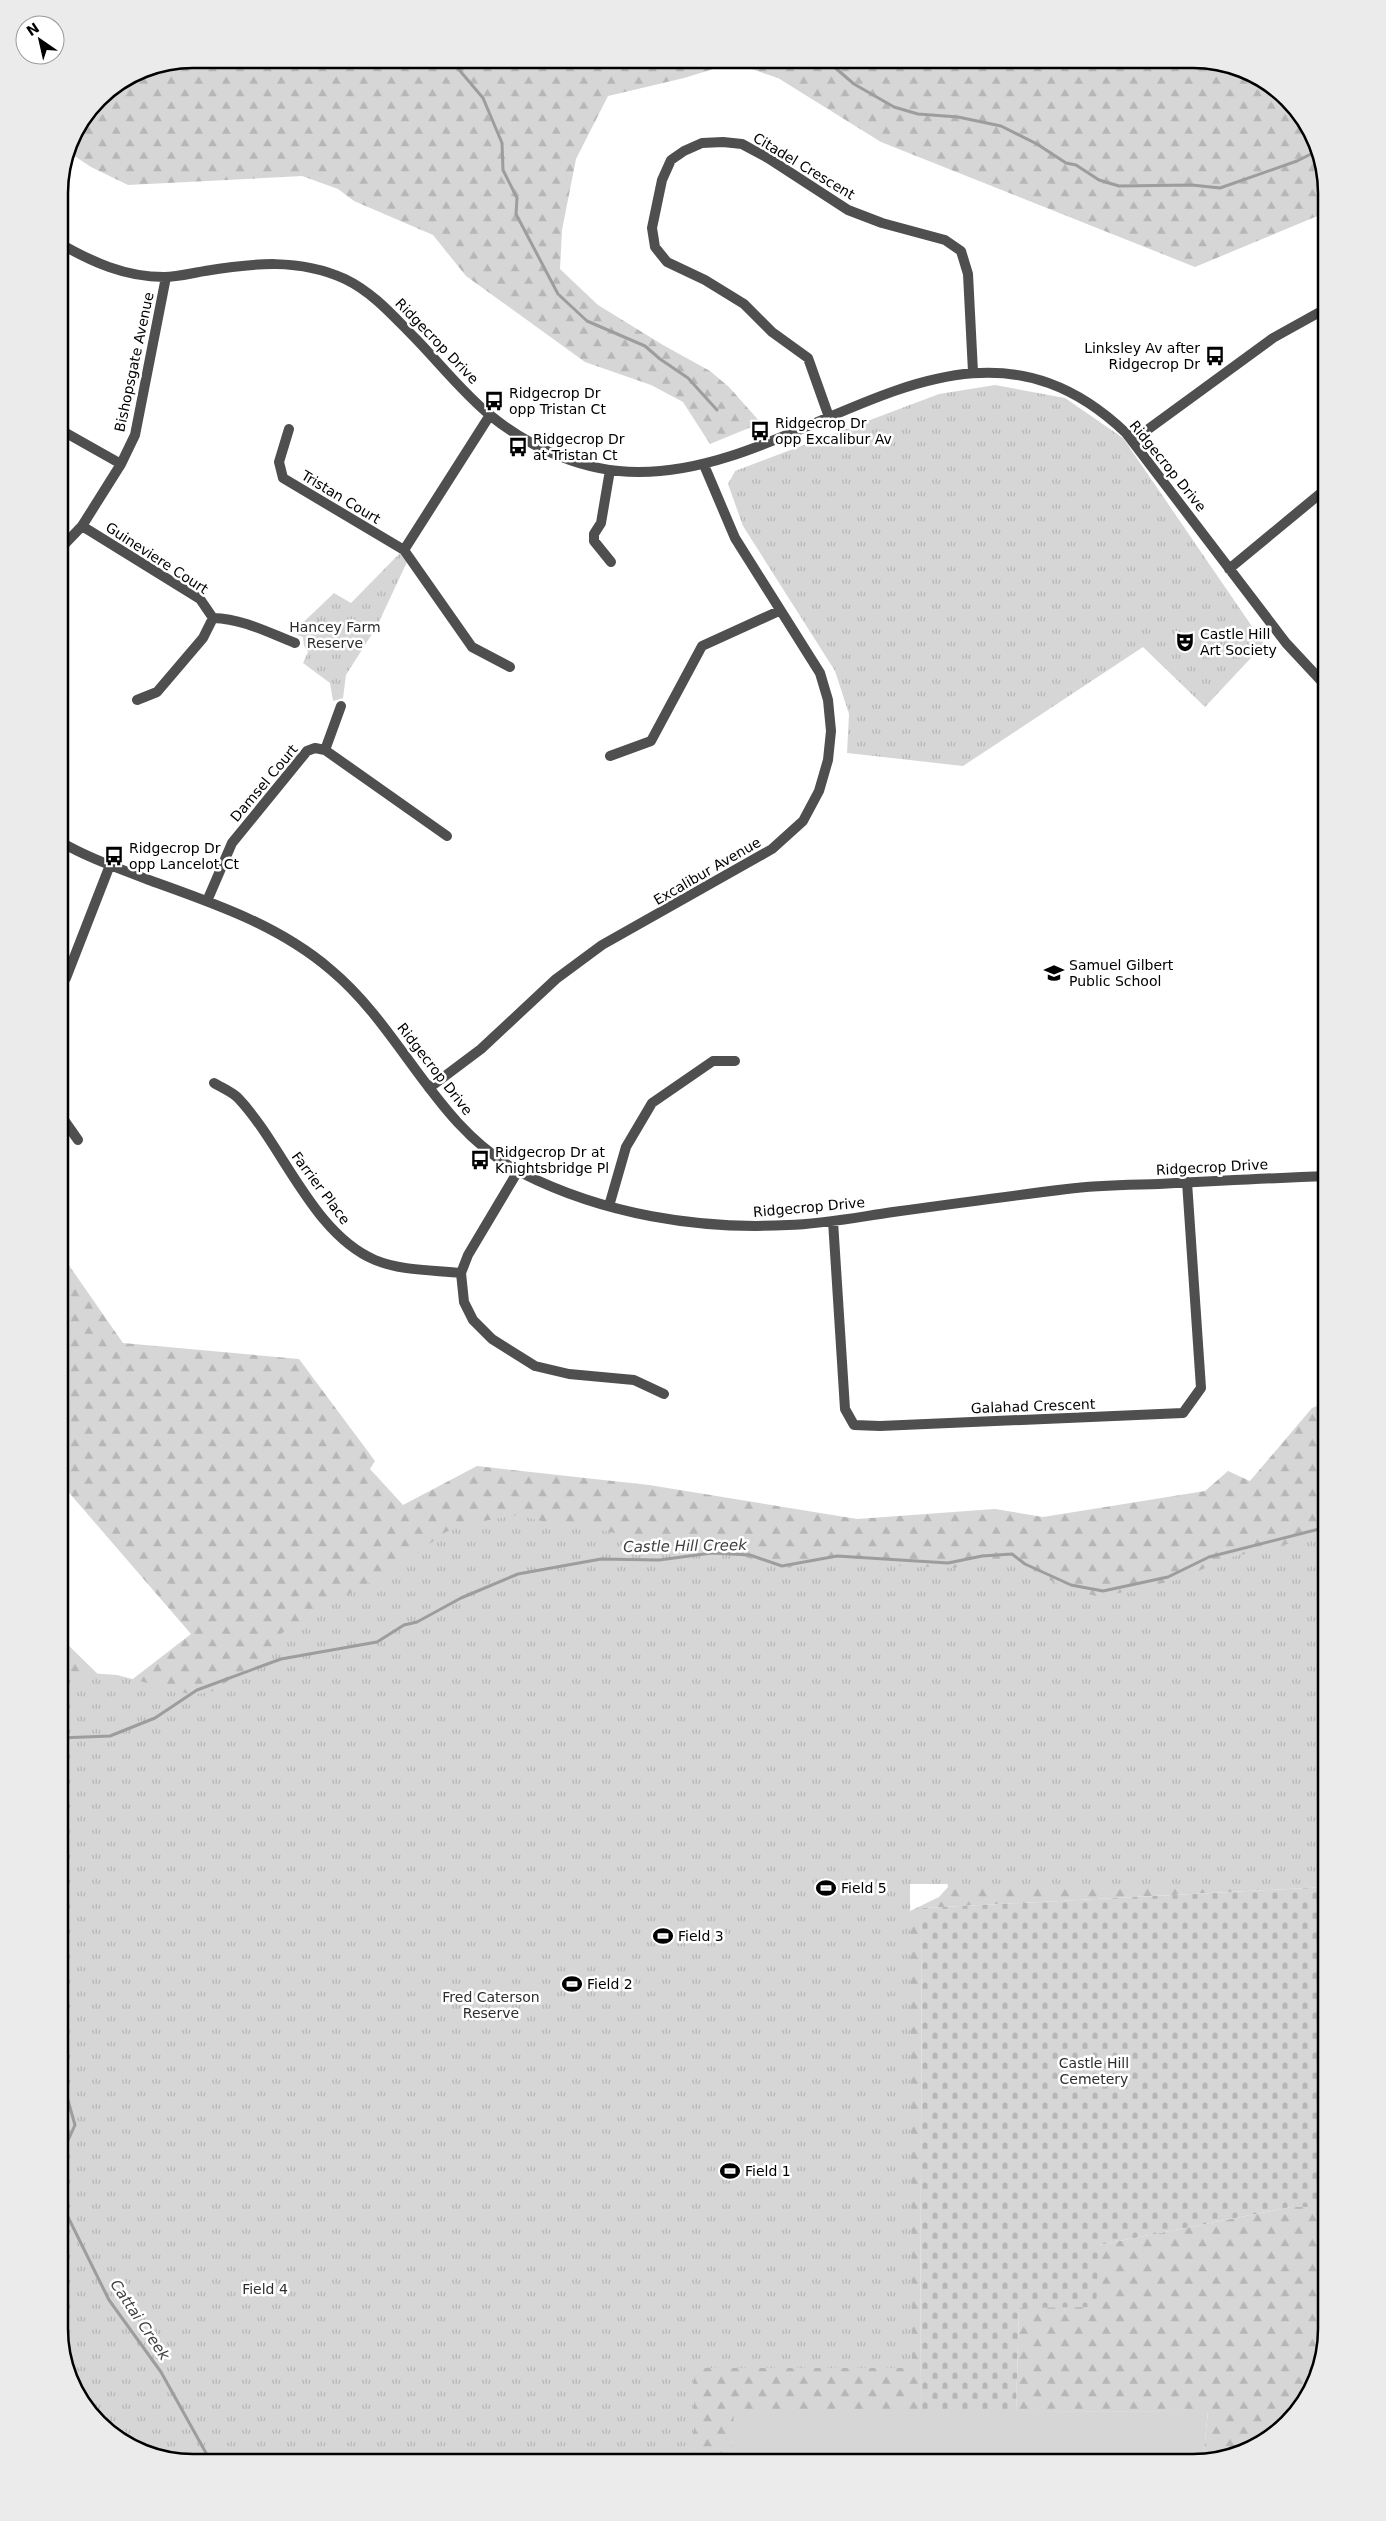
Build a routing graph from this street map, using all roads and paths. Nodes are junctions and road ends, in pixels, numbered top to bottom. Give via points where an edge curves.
1 (68, 248) edge
2 (166, 277) junction
3 (1318, 313) edge
4 (972, 372) junction
5 (490, 416) junction
6 (829, 417) junction
7 (289, 429) dead end
8 (68, 434) edge
9 (1132, 441) junction
10 (121, 464) junction
11 (704, 465) junction
12 (610, 470) junction
13 (1318, 495) edge
14 (82, 526) junction
15 (68, 541) edge
16 (404, 550) junction
17 (611, 562) dead end
18 (1229, 569) junction
19 (780, 611) junction
20 (213, 618) junction
21 (295, 643) dead end
22 (510, 667) dead end
23 (1318, 677) edge
24 (137, 700) dead end
25 (340, 706) dead end
26 (325, 750) junction
27 (610, 756) dead end
28 (447, 836) dead end
29 (68, 846) edge
30 (110, 865) junction
31 (207, 901) junction
32 (68, 974) edge
33 (735, 1061) dead end
34 (214, 1083) dead end
35 (429, 1088) junction
36 (68, 1125) edge
37 (78, 1140) dead end
38 (518, 1171) junction
39 (1318, 1176) edge
40 (1187, 1182) junction
41 (609, 1206) junction
42 (833, 1221) junction
43 (461, 1273) junction
44 (664, 1394) dead end

1 - 2 street, Ridgecrop Drive via 90,261 127,274
2 - 5 street, Ridgecrop Drive via 274,262 306,266 344,279 377,299
2 - 10 street, Bishopsgate Avenue via 135,435
3 - 9 street via 1265,344
4 - 6 street, Ridgecrop Drive via 926,380
4 - 6 street, Citadel Crescent via 968,274 961,251 945,240 848,210 742,144 702,143 684,151 671,160 662,180 652,228 655,247 667,262 744,304 772,332 808,358
4 - 9 street, Ridgecrop Drive via 1009,374 1071,393 1116,424
5 - 12 street, Ridgecrop Drive via 531,444 568,460
5 - 16 street
6 - 11 street, Ridgecrop Drive
7 - 16 street, Tristan Court via 279,462 283,478
8 - 10 street
9 - 18 street, Ridgecrop Drive
10 - 14 street, Bishopsgate Avenue
11 - 12 street, Ridgecrop Drive via 638,472
11 - 19 street, Excalibur Avenue via 735,538
12 - 17 street via 601,524 594,534 594,541
13 - 18 street
14 - 15 street, Bishopsgate Avenue
14 - 20 street, Guineviere Court via 200,600
16 - 22 street, Tristan Court via 472,647
18 - 23 street, Ridgecrop Drive via 1286,643
19 - 27 street via 702,646 650,741
19 - 35 street, Excalibur Avenue via 820,672 828,700 831,731 828,760 818,791 803,820 772,849 602,945 556,979 481,1049
20 - 21 street via 253,625
20 - 24 street via 203,638 158,692
25 - 26 street
26 - 28 street
26 - 31 street, Damsel Court via 315,748 307,751 232,842
29 - 30 street, Ridgecrop Drive
30 - 31 street, Ridgecrop Drive
30 - 32 street
31 - 35 street, Ridgecrop Drive via 269,928 332,970 377,1016
33 - 41 street via 713,1060 652,1103 626,1147
34 - 43 street, Farrier Place via 238,1098 328,1224 356,1249 396,1266
35 - 38 street, Ridgecrop Drive via 466,1131
36 - 37 street
38 - 41 street, Ridgecrop Drive via 562,1191
38 - 43 street via 468,1255
39 - 40 street, Ridgecrop Drive
40 - 42 street, Ridgecrop Drive via 1067,1189
40 - 42 street, Galahad Crescent via 1201,1388 1183,1413 854,1425 845,1409
41 - 42 street, Ridgecrop Drive via 660,1218 716,1225 789,1226
43 - 44 street via 464,1302 473,1320 492,1339 535,1366 568,1374 634,1380

